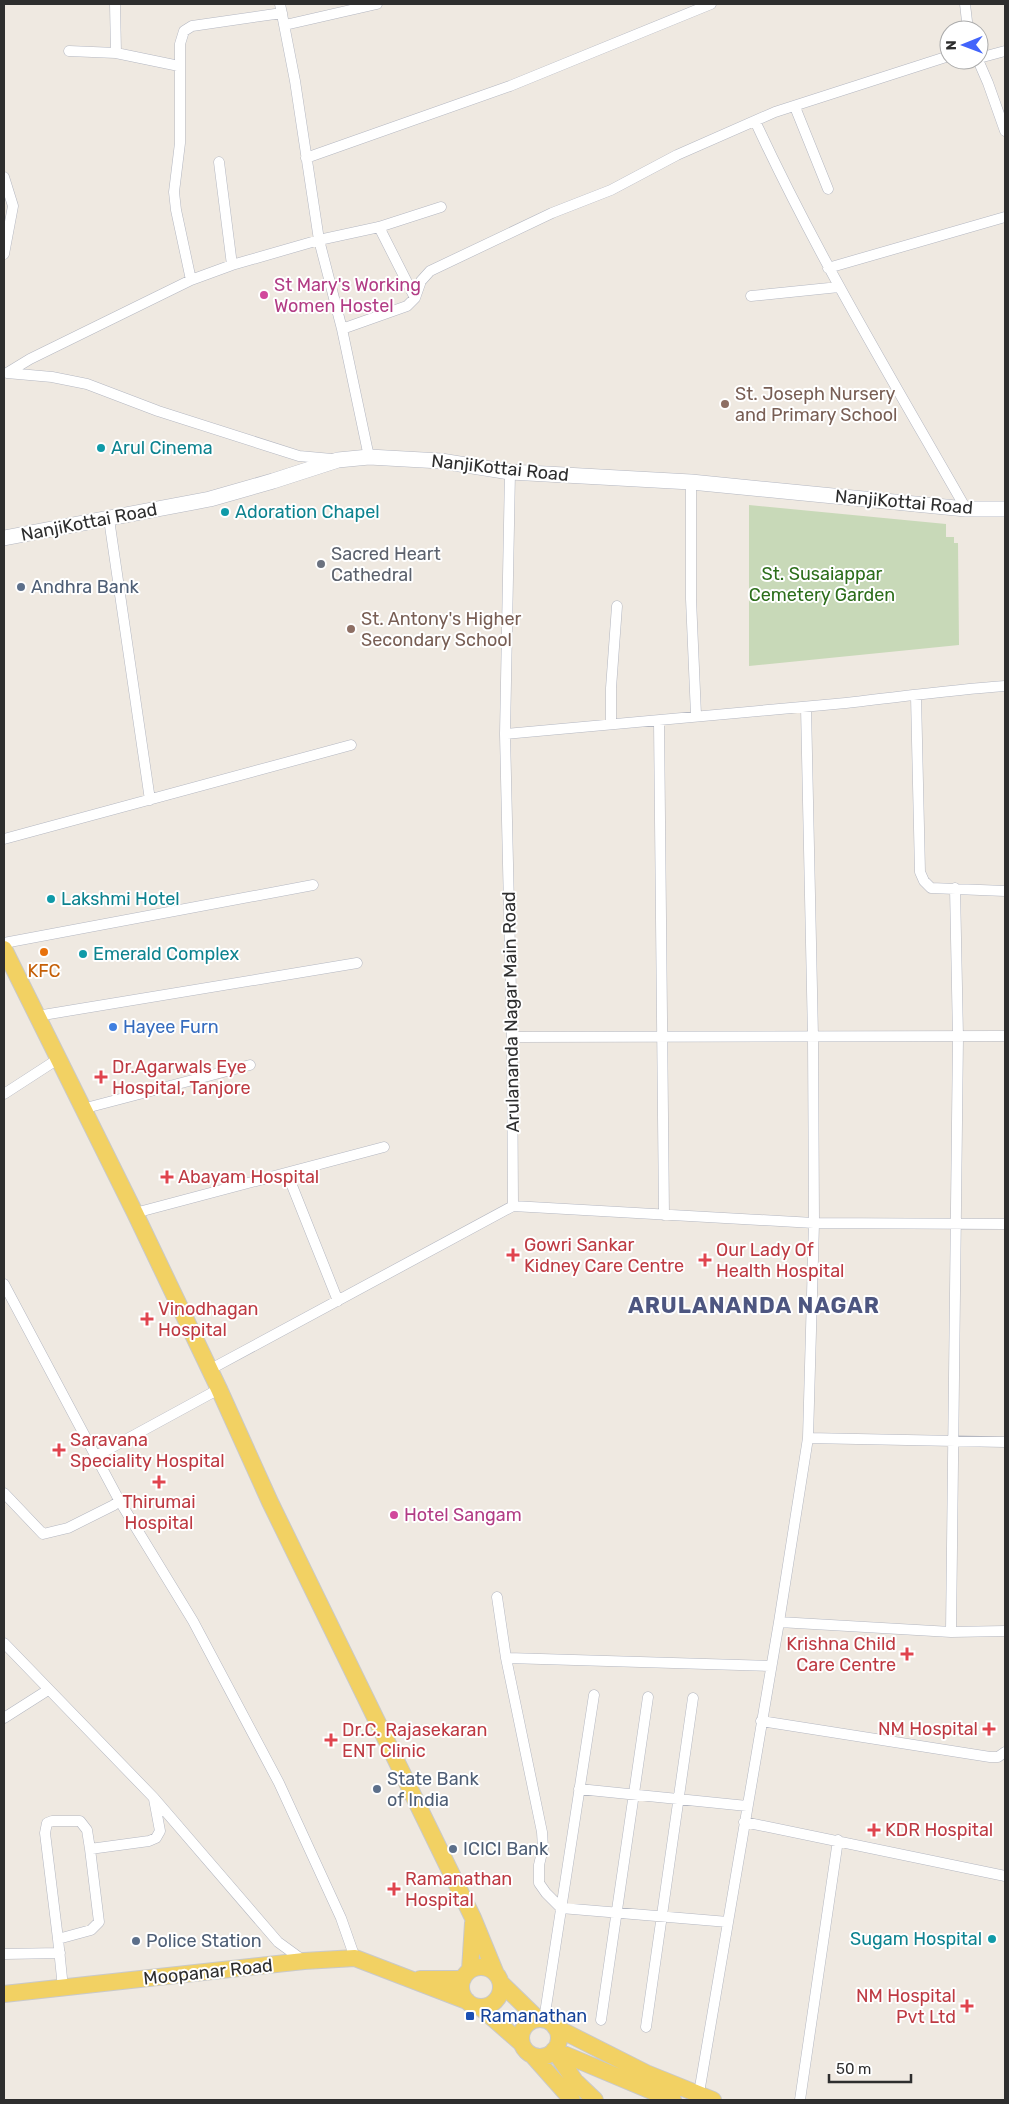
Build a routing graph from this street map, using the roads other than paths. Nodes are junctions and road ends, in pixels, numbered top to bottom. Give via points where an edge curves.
1 (115, 4) edge
2 (377, 4) edge
3 (711, 4) edge
4 (965, 4) edge
5 (281, 8) edge
6 (967, 20) edge
7 (285, 25) junction
8 (69, 51) dead end
9 (1005, 51) edge
10 (116, 53) junction
11 (989, 56) edge
12 (939, 59) edge
13 (179, 66) junction
14 (983, 70) edge
15 (795, 106) junction
16 (755, 121) junction
17 (1005, 132) edge
18 (306, 158) junction
19 (219, 162) dead end
20 (4, 178) edge
21 (828, 189) dead end
22 (441, 207) dead end
23 (1005, 217) edge
24 (379, 227) junction
25 (319, 240) junction
26 (4, 254) edge
27 (232, 265) junction
28 (828, 268) junction
29 (191, 280) junction
30 (839, 287) junction
31 (751, 296) dead end
32 (415, 298) junction
33 (342, 329) junction
34 (6, 373) edge
35 (369, 457) junction
36 (338, 460) junction
37 (510, 472) junction
38 (691, 482) junction
39 (966, 509) junction
40 (1005, 509) edge
41 (109, 519) junction
42 (4, 538) edge
43 (617, 606) dead end
44 (1005, 686) edge
45 (916, 696) junction
46 (806, 706) junction
47 (696, 715) junction
48 (659, 721) junction
49 (611, 724) junction
50 (506, 734) junction
51 (351, 745) dead end
52 (150, 800) junction
53 (4, 839) edge
54 (313, 885) dead end
55 (955, 888) junction
56 (1005, 891) edge
57 (4, 943) edge
58 (6, 959) edge
59 (357, 963) dead end
60 (37, 1016) junction
61 (1005, 1036) edge
62 (512, 1037) junction
63 (662, 1037) junction
64 (814, 1037) junction
65 (958, 1037) junction
66 (58, 1059) junction
67 (250, 1065) dead end
68 (4, 1094) edge
69 (82, 1109) junction
70 (384, 1147) dead end
71 (287, 1173) junction
72 (513, 1206) junction
73 (134, 1213) junction
74 (664, 1215) junction
75 (814, 1223) junction
76 (956, 1223) junction
77 (1005, 1224) edge
78 (4, 1284) edge
79 (338, 1301) junction
80 (209, 1370) junction
81 (219, 1388) junction
82 (808, 1438) junction
83 (952, 1442) junction
84 (1005, 1442) edge
85 (96, 1456) junction
86 (4, 1493) edge
87 (119, 1500) junction
88 (498, 1597) dead end
89 (779, 1622) junction
90 (1005, 1631) edge
91 (951, 1632) junction
92 (4, 1643) edge
93 (506, 1658) junction
94 (770, 1666) junction
95 (48, 1690) junction
96 (594, 1695) dead end
97 (648, 1697) dead end
98 (693, 1698) dead end
99 (4, 1718) edge
100 (761, 1721) junction
101 (1005, 1752) edge
102 (580, 1789) junction
103 (633, 1795) junction
104 (154, 1798) junction
105 (678, 1800) junction
106 (747, 1806) junction
107 (744, 1822) junction
108 (838, 1840) junction
109 (90, 1849) junction
110 (1005, 1876) edge
111 (561, 1908) junction
112 (616, 1912) junction
113 (661, 1916) junction
114 (473, 1918) junction
115 (728, 1922) junction
116 (58, 1939) junction
117 (60, 1953) junction
118 (4, 1954) edge
119 (356, 1958) junction
120 (304, 1961) junction
121 (467, 1975) junction
122 (408, 1979) junction
123 (499, 1979) junction
124 (63, 1988) junction
125 (4, 1994) edge
126 (473, 2004) junction
127 (601, 2020) dead end
128 (546, 2022) junction
129 (646, 2027) dead end
130 (521, 2043) junction
131 (554, 2050) junction
132 (533, 2056) junction
133 (704, 2098) edge
134 (572, 2100) edge
135 (595, 2100) edge
136 (673, 2100) edge
137 (800, 2100) edge

1 - 10 street
2 - 7 street
3 - 18 street via 510,86
4 - 6 street
5 - 7 street
5 - 13 street via 184,30
7 - 18 street
8 - 10 street
9 - 11 street
10 - 13 street
12 - 15 street
13 - 29 street via 180,143 174,192
14 - 17 street
15 - 16 street
15 - 21 street
16 - 28 street
16 - 32 street via 430,271 421,281
18 - 25 street
19 - 27 street
20 - 26 street via 13,206
22 - 24 street
23 - 28 street
24 - 25 street
24 - 32 street
25 - 27 street
25 - 33 street
27 - 29 street
28 - 30 street
29 - 34 street
30 - 31 street
30 - 39 street
32 - 33 street via 407,306
33 - 35 street
34 - 36 street via 87,384 158,411 299,456
35 - 36 main road, NanjiKottai Road
35 - 37 main road, NanjiKottai Road via 441,461
36 - 41 main road, NanjiKottai Road via 210,499
37 - 38 main road, NanjiKottai Road
37 - 50 street, Arulananda Nagar Main Road
38 - 39 main road, NanjiKottai Road
38 - 47 street via 691,599
39 - 40 main road, NanjiKottai Road
41 - 42 main road, NanjiKottai Road
41 - 52 street
43 - 49 street
44 - 45 street
45 - 46 street
45 - 55 street via 920,872 931,888
46 - 47 street
46 - 64 street
47 - 48 street
48 - 49 street
48 - 63 street
49 - 50 street
50 - 62 street, Arulananda Nagar Main Road
51 - 52 street
52 - 53 street
54 - 57 street
55 - 56 street
55 - 65 street
58 - 60 main road
59 - 60 street
60 - 66 main road
61 - 65 street
62 - 63 street
62 - 72 street, Arulananda Nagar Main Road
63 - 64 street
63 - 74 street
64 - 65 street
64 - 75 street
65 - 76 street
66 - 68 street
66 - 69 main road
67 - 69 street
69 - 73 main road
70 - 71 street
71 - 73 street
71 - 79 street
72 - 74 street
72 - 79 street
73 - 80 main road
74 - 75 street
75 - 76 street
75 - 82 street
76 - 77 street
76 - 83 street
78 - 85 street
79 - 80 street
80 - 81 main road
81 - 85 street
81 - 114 main road via 270,1502
82 - 83 street
82 - 89 street
83 - 84 street
83 - 91 street
85 - 87 street
86 - 87 street via 43,1534 68,1528 114,1506
87 - 119 street via 193,1621 279,1783
88 - 93 street
89 - 91 street
89 - 94 street
90 - 91 street
92 - 95 street
93 - 94 street
93 - 111 street via 542,1832 544,1848 539,1865 540,1883
94 - 100 street
95 - 99 street
95 - 104 street
96 - 102 street
97 - 103 street
98 - 105 street
100 - 101 street via 990,1757
100 - 106 street
102 - 103 street
102 - 111 street
103 - 105 street
103 - 112 street
104 - 109 street via 160,1831 156,1838
104 - 120 street via 278,1942
105 - 106 street
105 - 113 street
106 - 107 street
107 - 108 street
107 - 115 street
108 - 110 street
108 - 137 street
109 - 116 street via 99,1922 91,1930
109 - 116 street via 87,1830 80,1822 47,1823 45,1833
111 - 112 street
111 - 128 street
112 - 113 street
112 - 127 street
113 - 115 street
113 - 129 street
114 - 121 main road
114 - 123 main road
115 - 133 street
116 - 117 street
117 - 118 street
117 - 124 street
119 - 120 main road, Moopanar Road
119 - 122 main road, Moopanar Road
120 - 124 main road, Moopanar Road
121 - 122 main road, Moopanar Road
121 - 123 main road via 476,1968 487,1968
121 - 126 main road via 462,1990
122 - 126 main road, Moopanar Road
123 - 126 main road via 500,1995 496,2000 486,2006
123 - 128 main road
124 - 125 main road, Moopanar Road
126 - 130 main road
128 - 130 main road via 532,2021 523,2030
128 - 131 main road via 558,2039
128 - 133 main road via 646,2073
130 - 132 main road
131 - 132 main road via 544,2056
131 - 135 main road via 575,2081
131 - 136 main road
132 - 134 main road

